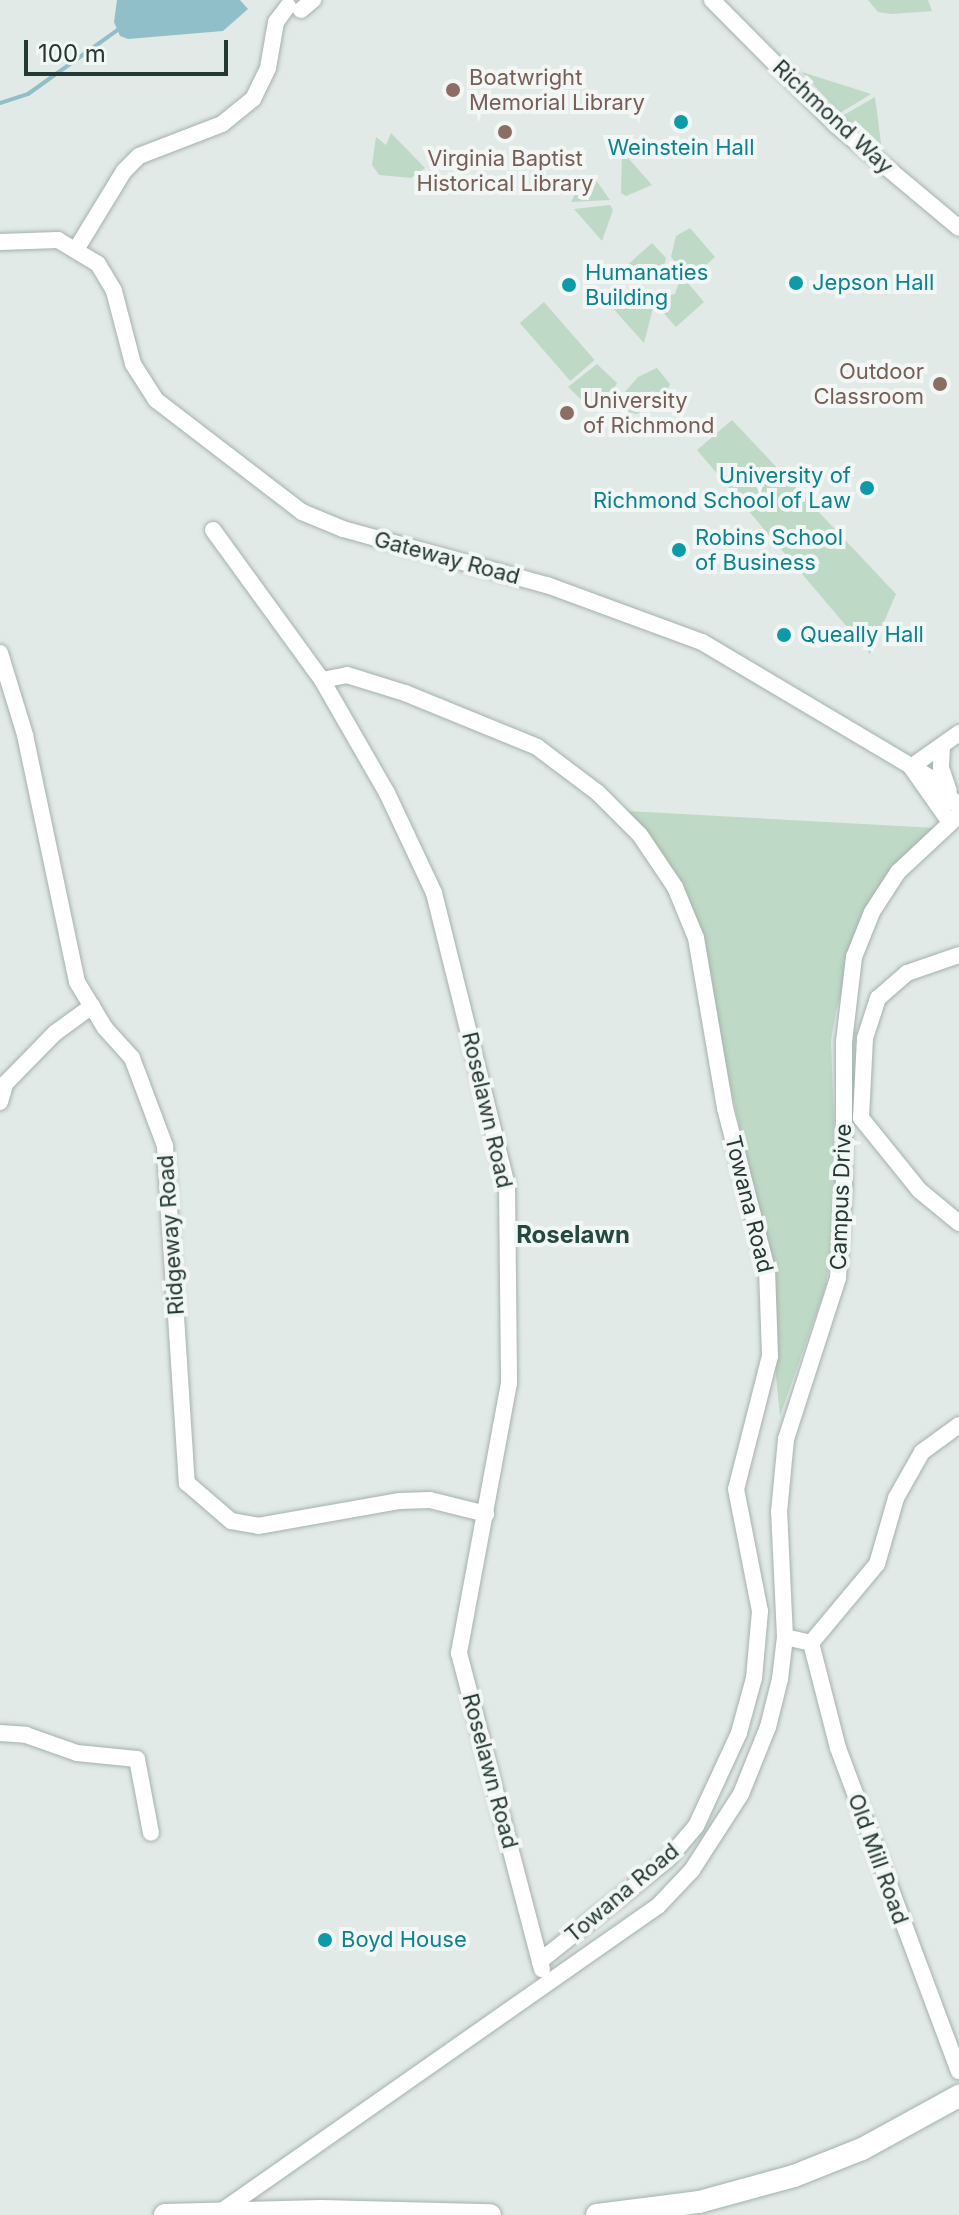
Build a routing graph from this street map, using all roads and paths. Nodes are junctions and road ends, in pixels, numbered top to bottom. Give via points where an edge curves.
1 (712, 0) edge
2 (299, 8) edge
3 (959, 228) edge
4 (0, 242) edge
5 (77, 248) junction
6 (213, 530) dead end
7 (0, 653) edge
8 (322, 680) junction
9 (959, 733) edge
10 (942, 746) junction
11 (911, 767) junction
12 (955, 810) edge
13 (959, 955) edge
14 (92, 1006) junction
15 (0, 1102) edge
16 (844, 1102) junction
17 (861, 1118) junction
18 (959, 1223) edge
19 (959, 1425) edge
20 (486, 1514) junction
21 (784, 1609) junction
22 (760, 1611) junction
23 (785, 1637) junction
24 (811, 1643) junction
25 (0, 1733) edge
26 (151, 1833) dead end
27 (540, 1961) junction
28 (545, 1982) junction
29 (959, 2071) edge
30 (959, 2096) edge
31 (219, 2213) junction
32 (390, 2213) edge
33 (165, 2215) edge
34 (490, 2215) edge
35 (597, 2215) edge
36 (614, 2215) edge

1 - 3 street, Richmond Way via 836,125
2 - 5 street via 273,37 268,68 253,99 222,124 139,156 124,171
4 - 5 street via 44,238
5 - 11 street, Gateway Road via 110,280 133,364 156,400 302,512 343,529 547,585 702,642
6 - 8 street, Roselawn Road
7 - 14 street, Ridgeway Road via 25,735 65,938 77,982
8 - 20 street, Roselawn Road via 387,793 434,893 507,1186 509,1383
8 - 22 street, Towana Road via 347,675 405,693 557,758 623,815 689,913 725,1108 767,1269 770,1356 736,1489
9 - 10 street
10 - 11 street
10 - 12 street via 941,768
11 - 12 street, Gateway Road via 917,782
12 - 16 street, Campus Drive via 898,872 864,932 849,982
13 - 17 street via 907,973 878,998 865,1038
14 - 15 street via 55,1033 5,1084
14 - 20 street, Ridgeway Road via 132,1058 165,1146 187,1483 231,1521 258,1526 400,1501 430,1500
16 - 17 street
16 - 21 street, Campus Drive via 838,1278 793,1409 781,1466
17 - 18 street via 919,1190
19 - 24 street via 922,1452 896,1498 877,1564
20 - 27 street, Roselawn Road via 459,1653
21 - 22 street
21 - 23 street, Towana Road
22 - 27 street, Towana Road via 754,1678 739,1733 696,1826 668,1859
23 - 24 street
23 - 28 street, Towana Road via 768,1727 720,1832 658,1906
24 - 29 street, Old Mill Road via 838,1748
25 - 26 street via 26,1735 77,1753 137,1759
27 - 28 street, Roselawn Road
28 - 31 street, Towana Road
30 - 36 main road via 821,2167 734,2194
31 - 32 main road
31 - 33 main road
32 - 34 main road
35 - 36 main road

